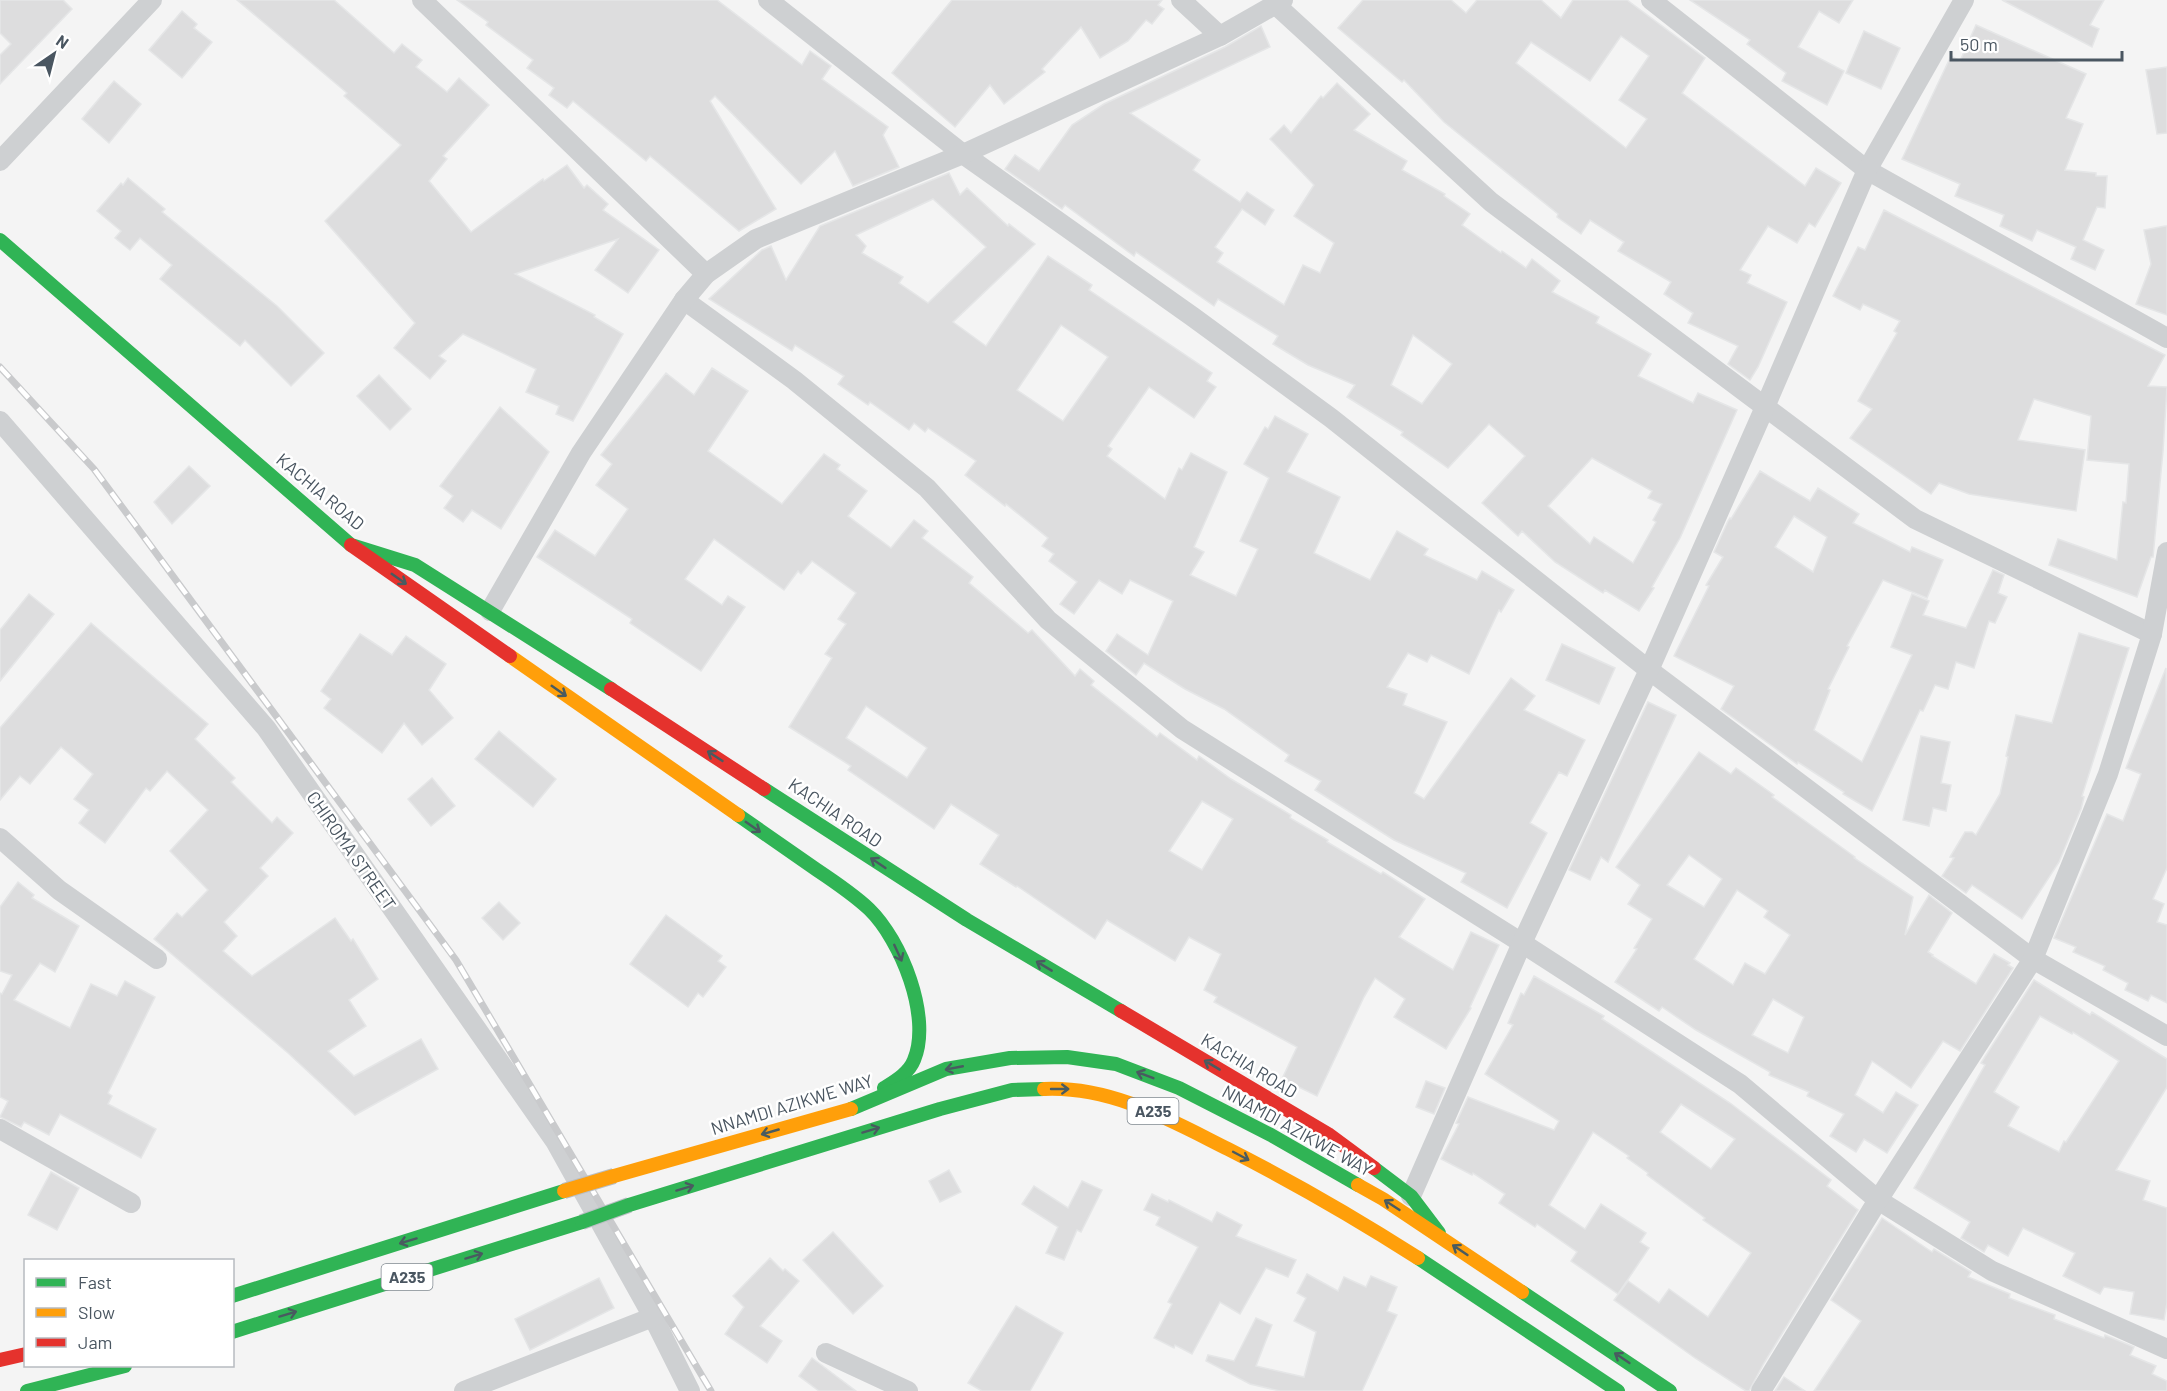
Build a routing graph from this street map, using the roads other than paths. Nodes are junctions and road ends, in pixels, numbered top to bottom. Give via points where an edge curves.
1 (152, 0) edge
2 (422, 0) edge
3 (768, 0) edge
4 (1181, 0) edge
5 (1651, 0) edge
6 (1964, 0) edge
7 (1280, 2) edge
8 (1220, 36) junction
9 (963, 154) junction
10 (0, 161) edge
11 (1867, 170) junction
12 (0, 240) edge
13 (706, 274) junction
14 (684, 300) junction
15 (2167, 338) edge
16 (1765, 407) junction
17 (0, 421) edge
18 (351, 545) junction
19 (2167, 552) edge
20 (490, 611) junction
21 (2152, 634) junction
22 (1649, 670) junction
23 (0, 838) edge
24 (1522, 943) junction
25 (157, 959) dead end
26 (2033, 959) junction
27 (2167, 1036) edge
28 (860, 1107) junction
29 (0, 1129) edge
30 (1411, 1196) junction
31 (1878, 1200) junction
32 (130, 1203) dead end
33 (1441, 1237) junction
34 (234, 1295) edge
35 (653, 1317) junction
36 (234, 1331) edge
37 (2167, 1349) edge
38 (826, 1353) dead end
39 (24, 1354) edge
40 (0, 1360) edge
41 (117, 1367) edge
42 (495, 1385) edge
43 (27, 1391) edge
44 (464, 1391) edge
45 (690, 1391) edge
46 (908, 1391) edge
47 (1618, 1391) edge
48 (1670, 1391) edge
49 (1761, 1391) edge

1 - 10 street
2 - 13 street
3 - 9 street
4 - 8 street
5 - 11 street
6 - 11 street
7 - 8 street
7 - 16 street via 1491,202
8 - 9 street
9 - 13 street via 756,239
9 - 22 street via 1331,418
11 - 15 street
11 - 16 street
12 - 18 main road, KACHIA ROAD
13 - 14 street
14 - 20 street via 581,453
14 - 24 street via 794,380 927,488 1048,620 1182,729
16 - 21 street via 1915,519
16 - 22 street
17 - 35 street, CHIROMA STREET via 266,728 555,1141
18 - 20 main road, KACHIA ROAD via 415,565
18 -> 28 main road via 831,879 871,911 892,941 910,981 918,1012 918,1040 914,1060 906,1072
19 - 21 street
30 -> 20 main road, KACHIA ROAD via 1328,1134 967,921
21 - 26 street via 2108,774
22 - 24 street
22 - 26 street
23 - 25 street via 59,890
24 - 30 street
24 - 31 street via 1740,1084
26 - 27 street
26 - 31 street
33 -> 28 main road, NNAMDI AZIKWE WAY / A235 via 1271,1135 1179,1088 1116,1064 1067,1057 1010,1059 946,1069
28 -> 34 main road, NNAMDI AZIKWE WAY / A235, bridge via 564,1191
29 - 32 street
30 - 33 main road, KACHIA ROAD
31 - 37 street via 1992,1271
31 - 49 street
48 -> 33 main road, KACHIA ROAD / A235
35 - 42 street
35 - 45 street, CHIROMA STREET
36 -> 47 main road, A235, bridge via 940,1109 1012,1090 1067,1088 1150,1110 1261,1166 1380,1234
38 - 46 street
39 - 40 main road
41 - 43 main road
42 - 44 street

